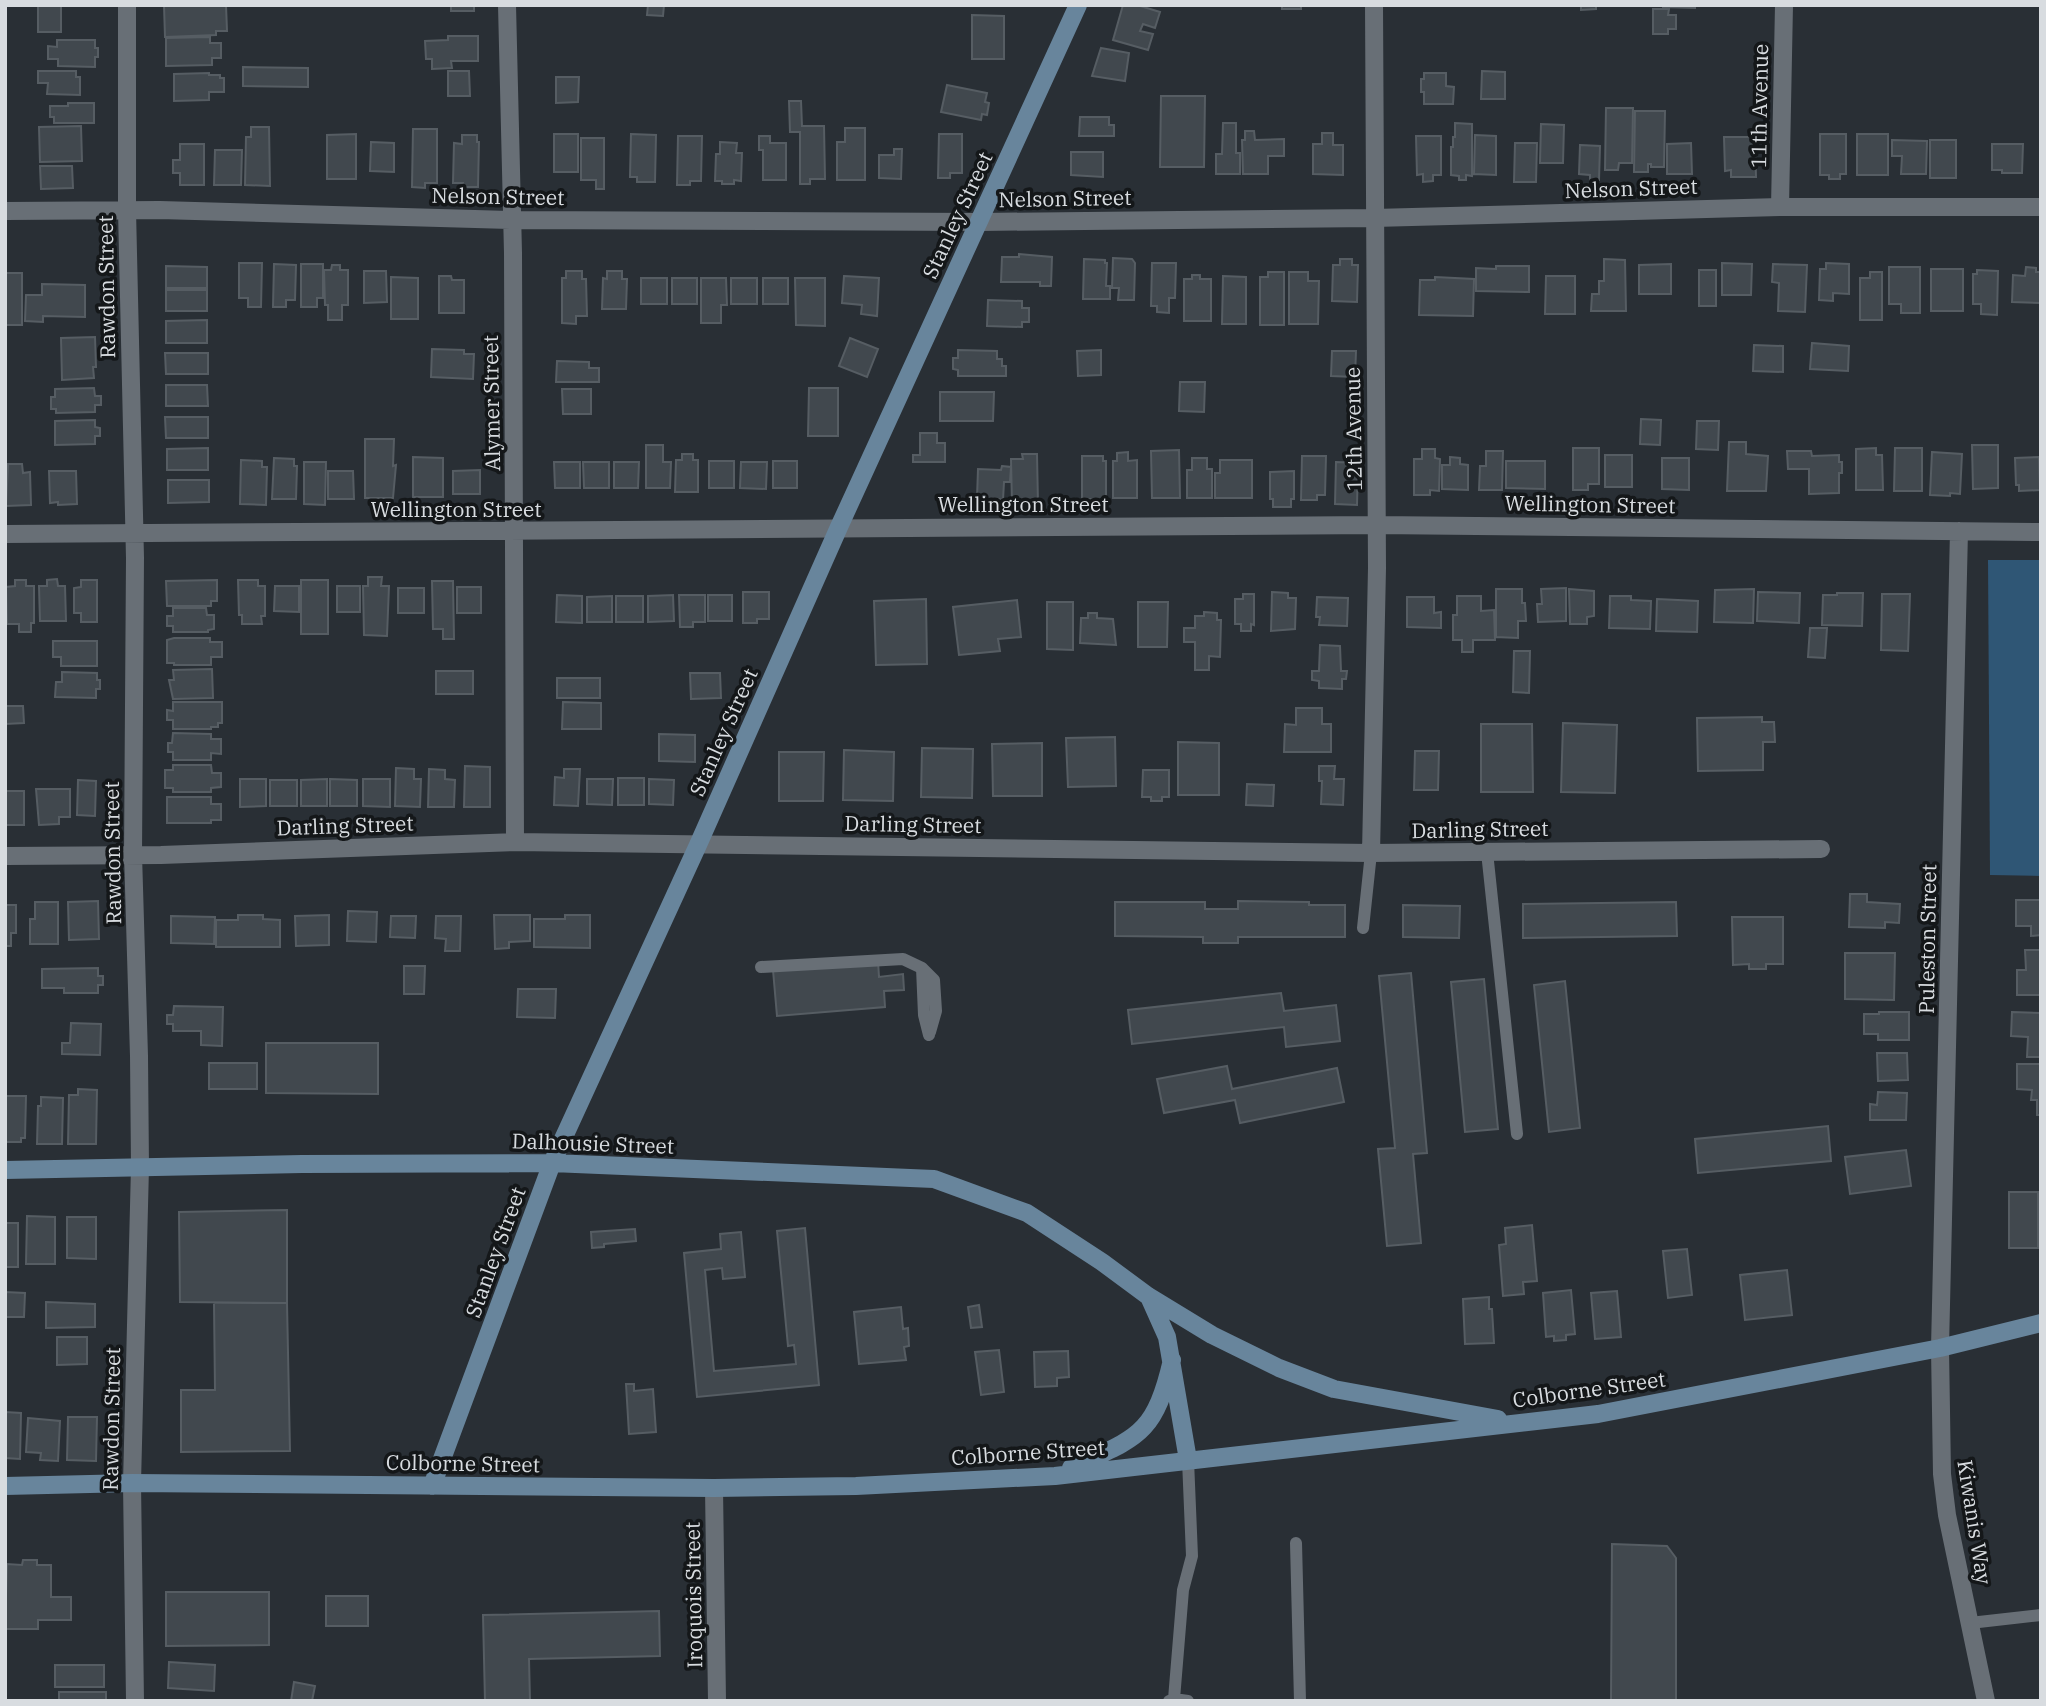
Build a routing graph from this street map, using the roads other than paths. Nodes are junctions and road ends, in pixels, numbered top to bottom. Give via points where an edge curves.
1 (127, 5) edge
2 (507, 5) edge
3 (1077, 5) edge
4 (1374, 5) edge
5 (1784, 5) edge
6 (1780, 207) junction
7 (2041, 207) edge
8 (127, 210) junction
9 (5, 212) edge
10 (1374, 218) junction
11 (512, 220) junction
12 (980, 222) junction
13 (1377, 525) junction
14 (839, 527) junction
15 (1959, 531) junction
16 (514, 532) junction
17 (2041, 532) edge
18 (134, 533) junction
19 (5, 534) edge
20 (515, 842) junction
21 (698, 845) junction
22 (1821, 849) dead end
23 (1487, 852) junction
24 (133, 853) junction
25 (1371, 853) junction
26 (5, 856) edge
27 (1363, 928) dead end
28 (761, 967) dead end
29 (929, 1035) dead end
30 (1517, 1134) dead end
31 (552, 1163) junction
32 (139, 1167) junction
33 (5, 1170) edge
34 (1148, 1296) junction
35 (2041, 1322) edge
36 (1940, 1348) junction
37 (1172, 1360) junction
38 (1515, 1423) junction
39 (1188, 1460) junction
40 (1055, 1476) junction
41 (132, 1483) junction
42 (5, 1486) edge
43 (432, 1486) junction
44 (714, 1488) junction
45 (1296, 1543) dead end
46 (2041, 1615) edge
47 (1970, 1623) junction
48 (1172, 1700) edge
49 (135, 1701) edge
50 (717, 1701) edge
51 (1188, 1701) edge
52 (1300, 1701) edge
53 (1986, 1701) edge

1 - 8 street, Rawdon Street
2 - 11 street, Alymer Street
3 - 12 main road, Stanley Street
4 - 10 street, 12th Avenue
5 - 6 street, 11th Avenue
6 - 7 street, Nelson Street
6 - 10 street, Nelson Street
8 - 9 street, Nelson Street
8 - 11 street, Nelson Street
8 - 18 street, Rawdon Street
10 - 12 street, Nelson Street
10 - 13 street, 12th Avenue
11 - 12 street, Nelson Street
11 - 16 street, Alymer Street
12 - 14 main road, Stanley Street
13 - 14 street, Wellington Street
13 - 15 street, Wellington Street
13 - 25 street, 12th Avenue
14 - 16 street, Wellington Street
14 - 21 main road, Stanley Street
15 - 17 street, Wellington Street
15 - 36 street, Puleston Street
16 - 18 street, Wellington Street
16 - 20 street, Alymer Street
18 - 19 street, Wellington Street
18 - 24 street, Rawdon Street
20 - 21 street, Darling Street
20 - 24 street, Darling Street
21 - 25 street, Darling Street
21 - 31 main road, Stanley Street
22 - 23 street, Darling Street
23 - 25 street, Darling Street
23 - 30 lane
24 - 26 street, Darling Street
24 - 32 street, Rawdon Street
25 - 27 lane
28 - 29 lane via 903,958 922,968
31 - 32 main road, Dalhousie Street
31 - 34 main road, Dalhousie Street via 934,1180 1027,1213
31 - 43 main road, Stanley Street
32 - 33 main road, Dalhousie Street
32 - 41 street, Rawdon Street
34 - 37 main road, Dalhousie Street
34 - 38 main road, Dalhousie Street via 1212,1335 1334,1389
35 - 36 main road, Colborne Street
36 - 38 main road, Colborne Street via 1598,1414
36 - 47 street, Kiwanis Way via 1941,1474
37 - 39 main road, Dalhousie Street
37 - 40 main road via 1156,1413 1144,1429 1127,1442
38 - 39 main road, Colborne Street
39 - 40 main road, Colborne Street
39 - 48 lane via 1192,1556 1183,1590
40 - 44 main road, Colborne Street
41 - 42 main road, Colborne Street
41 - 43 main road, Colborne Street
41 - 49 street, Rawdon Street
43 - 44 main road, Colborne Street
44 - 50 street, Iroquois Street
45 - 52 lane
46 - 47 lane
47 - 53 street, Kiwanis Way
48 - 51 lane

